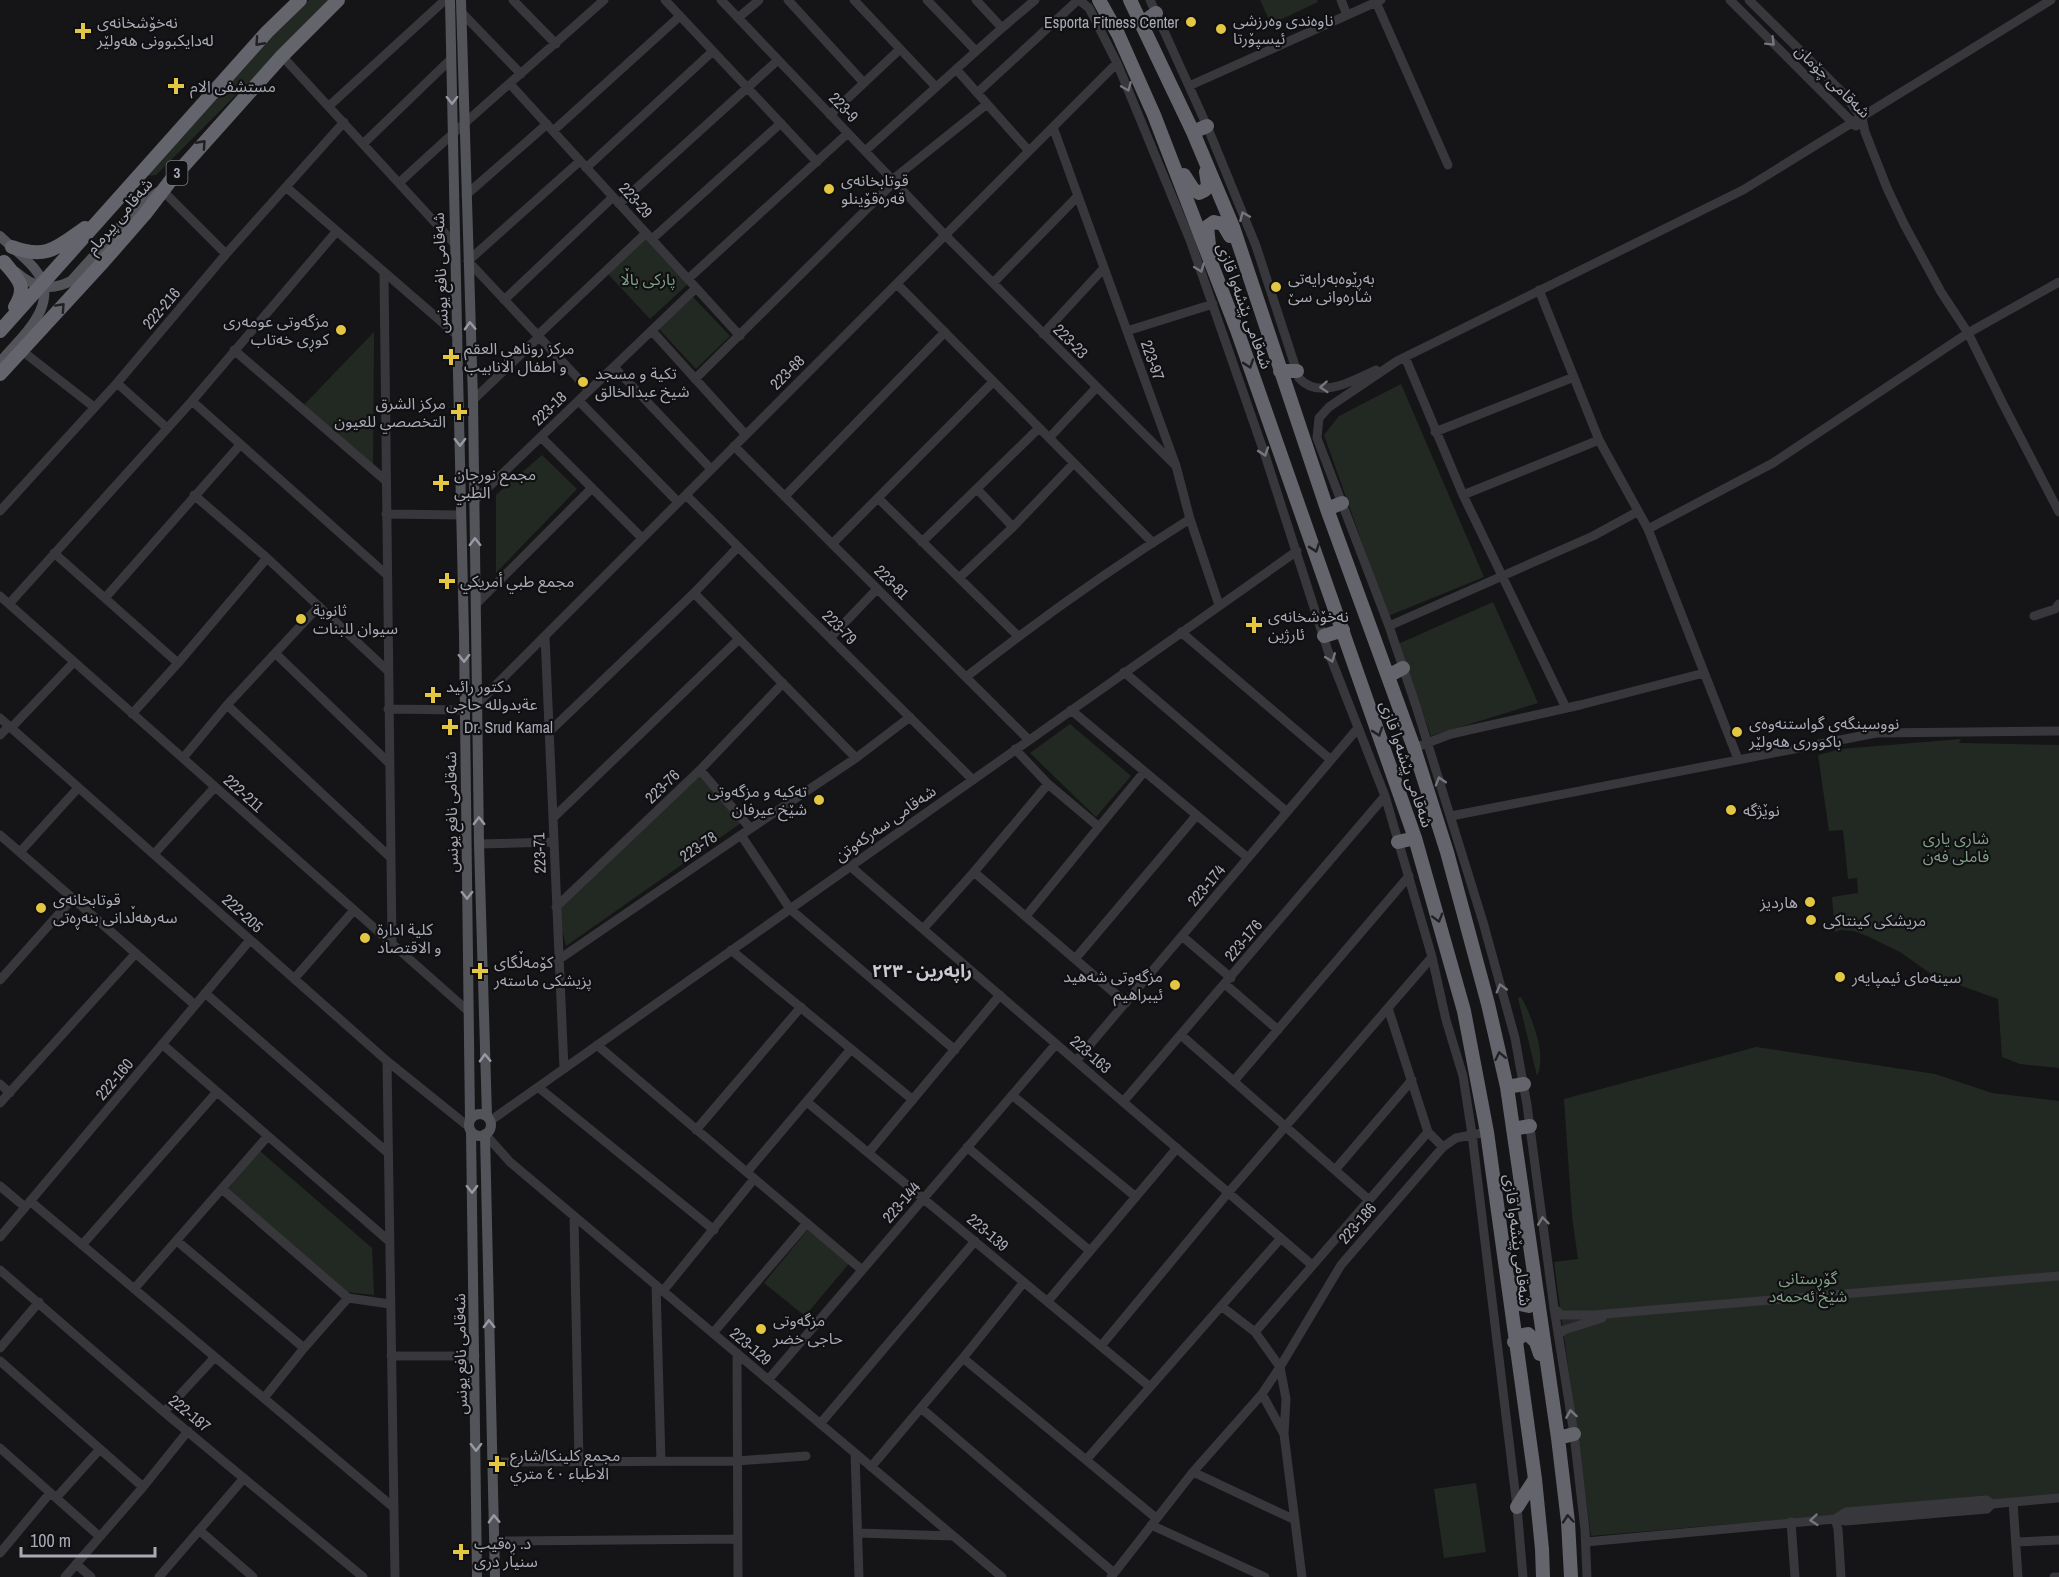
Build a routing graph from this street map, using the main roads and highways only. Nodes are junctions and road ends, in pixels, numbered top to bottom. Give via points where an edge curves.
1 (300, 0) edge
2 (338, 0) edge
3 (450, 0) edge
4 (461, 0) edge
5 (1099, 0) edge
6 (1130, 0) edge
7 (1156, 13) road end
8 (1142, 22) junction
9 (1208, 126) road end
10 (1195, 139) junction
11 (1165, 142) junction
12 (162, 190) junction
13 (104, 214) junction
14 (0, 237) edge
15 (12, 247) junction
16 (2, 260) edge
17 (468, 261) junction
18 (454, 262) junction
19 (1217, 278) junction
20 (1252, 281) junction
21 (42, 286) junction
22 (1, 331) edge
23 (0, 362) edge
24 (1280, 371) junction
25 (1296, 371) road end
26 (0, 374) edge
27 (1271, 426) junction
28 (1257, 430) road end
29 (1342, 502) road end
30 (1327, 508) junction
31 (1343, 630) junction
32 (464, 636) junction
33 (476, 636) junction
34 (1324, 636) road end
35 (1403, 668) road end
36 (1388, 676) junction
37 (1415, 838) junction
38 (1398, 843) road end
39 (1524, 1084) road end
40 (1507, 1087) junction
41 (488, 1118) junction
42 (470, 1126) junction
43 (1530, 1126) road end
44 (1513, 1129) junction
45 (485, 1134) junction
46 (1502, 1249) junction
47 (1537, 1299) junction
48 (1514, 1342) junction
49 (1550, 1382) junction
50 (1574, 1434) road end
51 (1558, 1438) junction
52 (1535, 1479) junction
53 (1517, 1507) road end
54 (477, 1577) edge
55 (495, 1577) edge
56 (1543, 1577) edge
57 (1571, 1577) edge

1 -> 13 highway, شەقامی پیرمام / 3
12 -> 2 highway, شەقامی پیرمام / 3 via 282,56
3 -> 18 main road, شەقامی نافع یونس
4 - 17 main road, شەقامی نافع یونس
5 - 11 highway, شەقامی پێشەوا قازی
6 - 8 highway, شەقامی پێشەوا قازی
7 - 8 highway
8 - 10 highway, شەقامی پێشەوا قازی
9 - 10 highway
10 - 11 highway via 1208,182 1199,193 1191,187
10 - 20 highway, شەقامی پێشەوا قازی
11 - 19 highway, شەقامی پێشەوا قازی
12 - 21 main road via 140,206 71,281 60,286
26 -> 12 highway, شەقامی پیرمام / 3 via 110,254
13 - 15 highway via 48,252 31,253
13 - 21 highway, شەقامی پیرمام / 3
14 - 15 main road
15 - 21 main road via 33,267
16 - 21 main road via 27,281
16 - 22 highway via 22,291
17 - 18 main road
33 -> 17 main road, شەقامی نافع یونس
18 -> 32 main road, شەقامی نافع یونس
19 - 20 highway via 1207,233 1209,225 1216,222 1226,227
19 -> 27 highway, شەقامی پێشەوا قازی
20 - 24 highway, شەقامی پێشەوا قازی
21 - 22 highway, شەقامی پیرمام / 3
21 - 23 main road via 44,302 39,316
24 - 25 highway
24 - 30 highway, شەقامی پێشەوا قازی
27 - 28 highway
27 -> 31 highway, شەقامی پێشەوا قازی
29 - 30 highway
30 - 36 highway, شەقامی پێشەوا قازی
31 - 34 highway
31 -> 37 highway, شەقامی پێشەوا قازی
32 - 33 main road
32 -> 42 main road, شەقامی نافع یونس
41 -> 33 main road, شەقامی نافع یونس
35 - 36 highway
40 -> 36 highway, شەقامی پێشەوا قازی via 1454,850
37 - 38 highway
37 -> 46 highway, شەقامی پێشەوا قازی via 1464,1011 1487,1132
39 - 40 highway
40 - 44 highway, شەقامی پێشەوا قازی
41 - 42 main road via 477,1114
41 - 45 main road, شەقامی نافع یونس via 491,1127
42 - 45 main road via 478,1136
42 -> 54 main road, شەقامی نافع یونس
43 - 44 highway
44 - 47 highway, شەقامی پێشەوا قازی
55 -> 45 main road, شەقامی نافع یونس
46 - 47 highway via 1520,1304 1529,1306
46 - 48 highway, شەقامی پێشەوا قازی
47 - 49 highway, شەقامی پێشەوا قازی
48 - 49 highway via 1523,1335 1532,1336
48 - 52 highway, شەقامی پێشەوا قازی
49 - 51 highway, شەقامی پێشەوا قازی
50 - 51 highway
57 -> 51 highway, شەقامی پێشەوا قازی
52 - 53 highway
52 - 56 highway, شەقامی پێشەوا قازی

